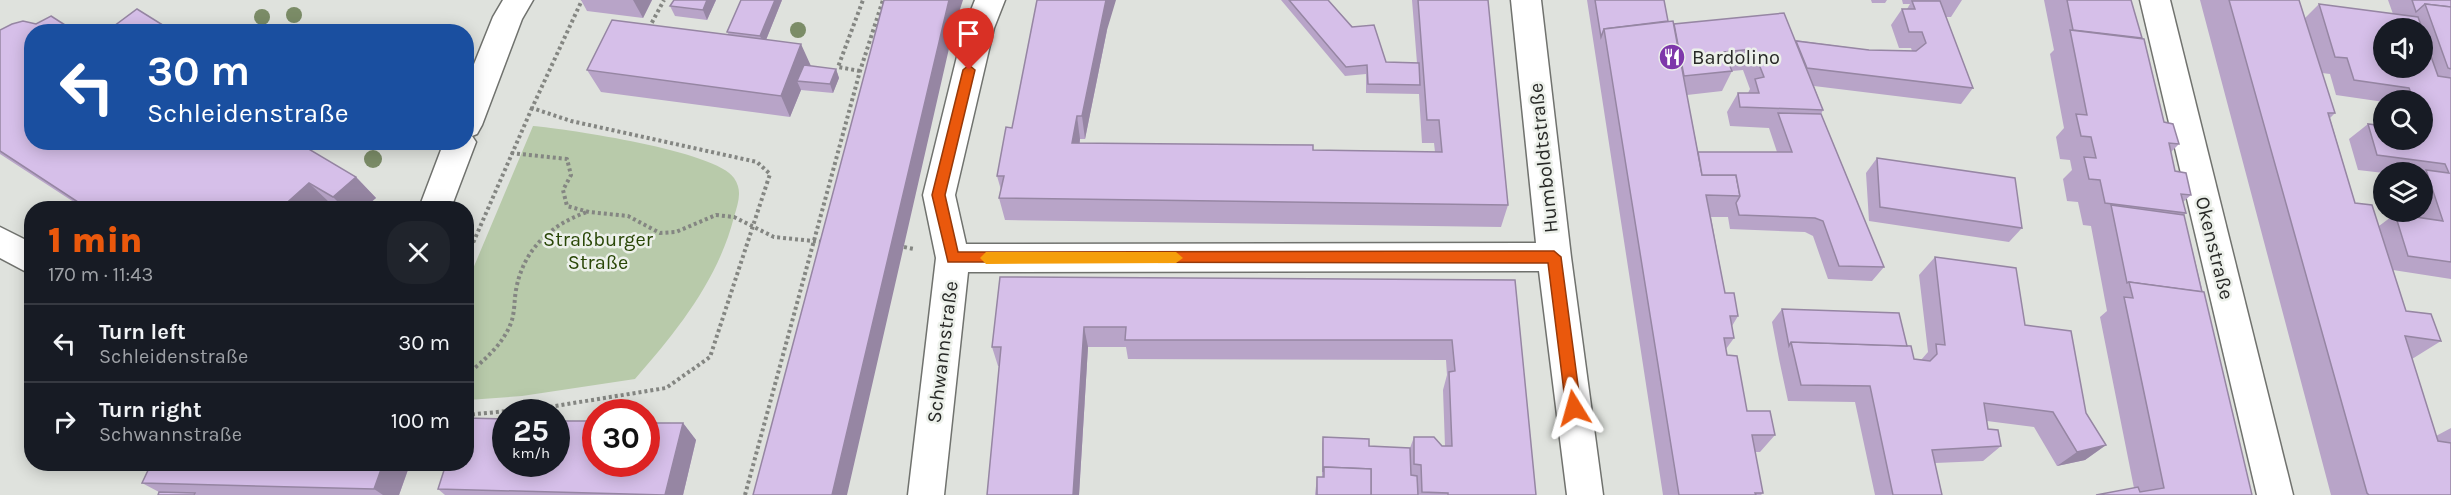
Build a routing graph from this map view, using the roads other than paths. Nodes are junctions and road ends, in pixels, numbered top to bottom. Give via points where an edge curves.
1 (518, 0) edge
2 (990, 0) edge
3 (1526, 0) edge
4 (2156, 0) edge
5 (474, 105) edge
6 (457, 150) edge
7 (438, 201) edge
8 (0, 241) edge
9 (24, 256) edge
10 (1554, 257) junction
11 (953, 258) junction
12 (926, 495) edge
13 (1585, 495) edge
14 (2275, 495) edge

1 - 5 street
2 - 11 street, Schwannstraße via 979,28 939,195
3 - 10 street, Humboldtstraße
4 - 14 street, Okenstraße
6 - 7 street
8 - 9 street
10 - 11 street
10 - 13 street, Humboldtstraße
11 - 12 street, Schwannstraße

